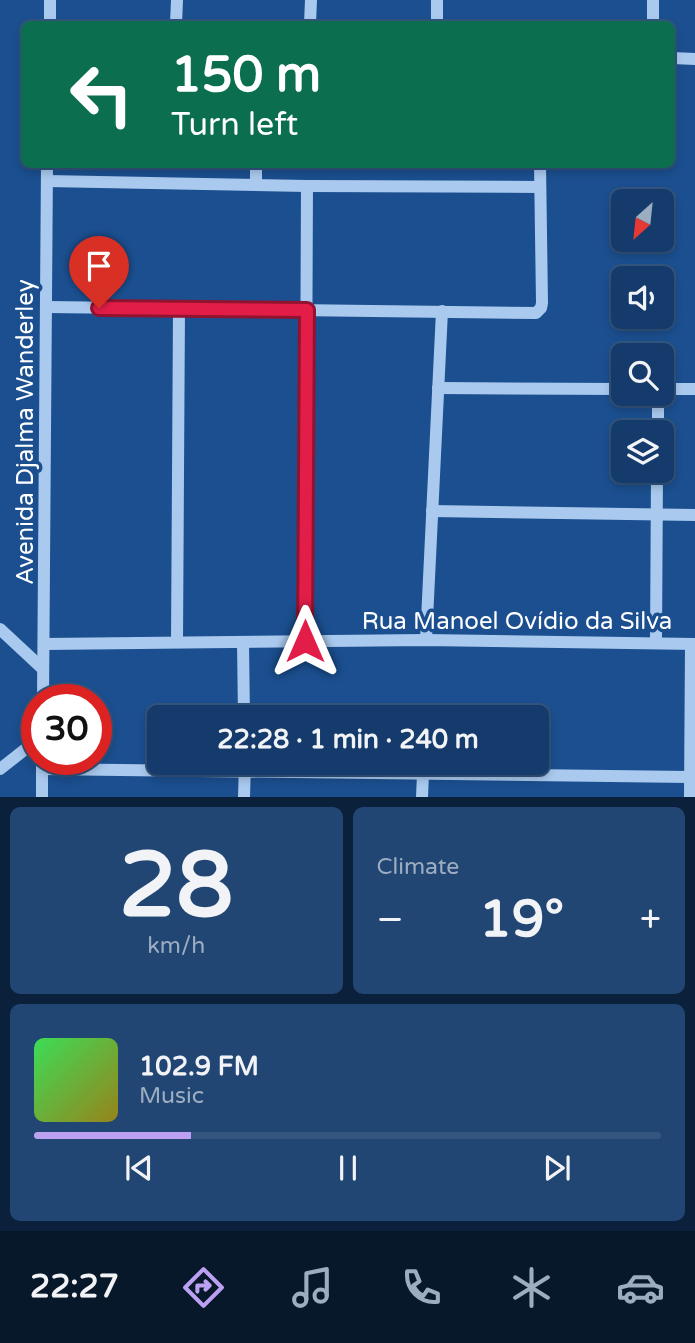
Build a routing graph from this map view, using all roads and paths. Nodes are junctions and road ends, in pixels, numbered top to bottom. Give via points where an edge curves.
1 (50, 0) edge
2 (177, 0) edge
3 (311, 0) edge
4 (437, 0) edge
5 (653, 0) edge
6 (50, 21) edge
7 (176, 21) edge
8 (310, 21) edge
9 (437, 21) edge
10 (653, 21) edge
11 (675, 58) edge
12 (695, 59) edge
13 (47, 168) edge
14 (256, 168) edge
15 (540, 168) edge
16 (47, 181) junction
17 (256, 184) junction
18 (307, 186) junction
19 (540, 187) junction
20 (46, 307) junction
21 (179, 309) junction
22 (307, 310) junction
23 (442, 312) junction
24 (438, 388) junction
25 (611, 388) edge
26 (674, 389) edge
27 (695, 389) edge
28 (657, 483) edge
29 (432, 511) junction
30 (657, 515) junction
31 (695, 515) edge
32 (0, 629) edge
33 (426, 640) junction
34 (305, 641) junction
35 (177, 642) junction
36 (243, 642) junction
37 (656, 643) junction
38 (44, 644) junction
39 (693, 644) edge
40 (43, 669) junction
41 (43, 684) edge
42 (244, 705) edge
43 (21, 753) edge
44 (112, 765) edge
45 (147, 766) edge
46 (0, 769) edge
47 (42, 775) edge
48 (245, 775) edge
49 (423, 775) edge
50 (512, 775) edge
51 (690, 777) junction
52 (42, 797) edge
53 (244, 797) edge
54 (422, 797) edge
55 (690, 797) edge

1 - 6 street
2 - 7 street
3 - 8 street
4 - 9 street
5 - 10 street
11 - 12 street
13 - 16 street, Avenida Djalma Wanderley
14 - 17 street
15 - 19 street
16 - 17 street
16 - 20 street, Avenida Djalma Wanderley
17 - 18 street
18 - 19 street
18 - 22 street
19 - 23 street via 539,310
20 - 21 street
20 - 38 street, Avenida Djalma Wanderley
21 - 22 street
21 - 35 street
22 - 23 street
22 - 34 street
23 - 24 street
24 - 25 street
24 - 29 street
26 - 27 street
28 - 30 street
29 - 30 street
29 - 33 street
30 - 31 street
30 - 37 street
32 - 40 street
33 - 34 street, Rua Manoel Ovídio da Silva
33 - 37 street, Rua Manoel Ovídio da Silva
34 - 36 street, Rua Manoel Ovídio da Silva
35 - 36 street, Rua Manoel Ovídio da Silva
35 - 38 street, Rua Manoel Ovídio da Silva
36 - 42 street
37 - 39 street, Rua Manoel Ovídio da Silva
38 - 40 street, Avenida Djalma Wanderley
39 - 51 street
40 - 41 street, Avenida Djalma Wanderley
43 - 46 street
44 - 45 street
47 - 52 street
48 - 53 street
49 - 54 street
50 - 51 street
51 - 55 street

